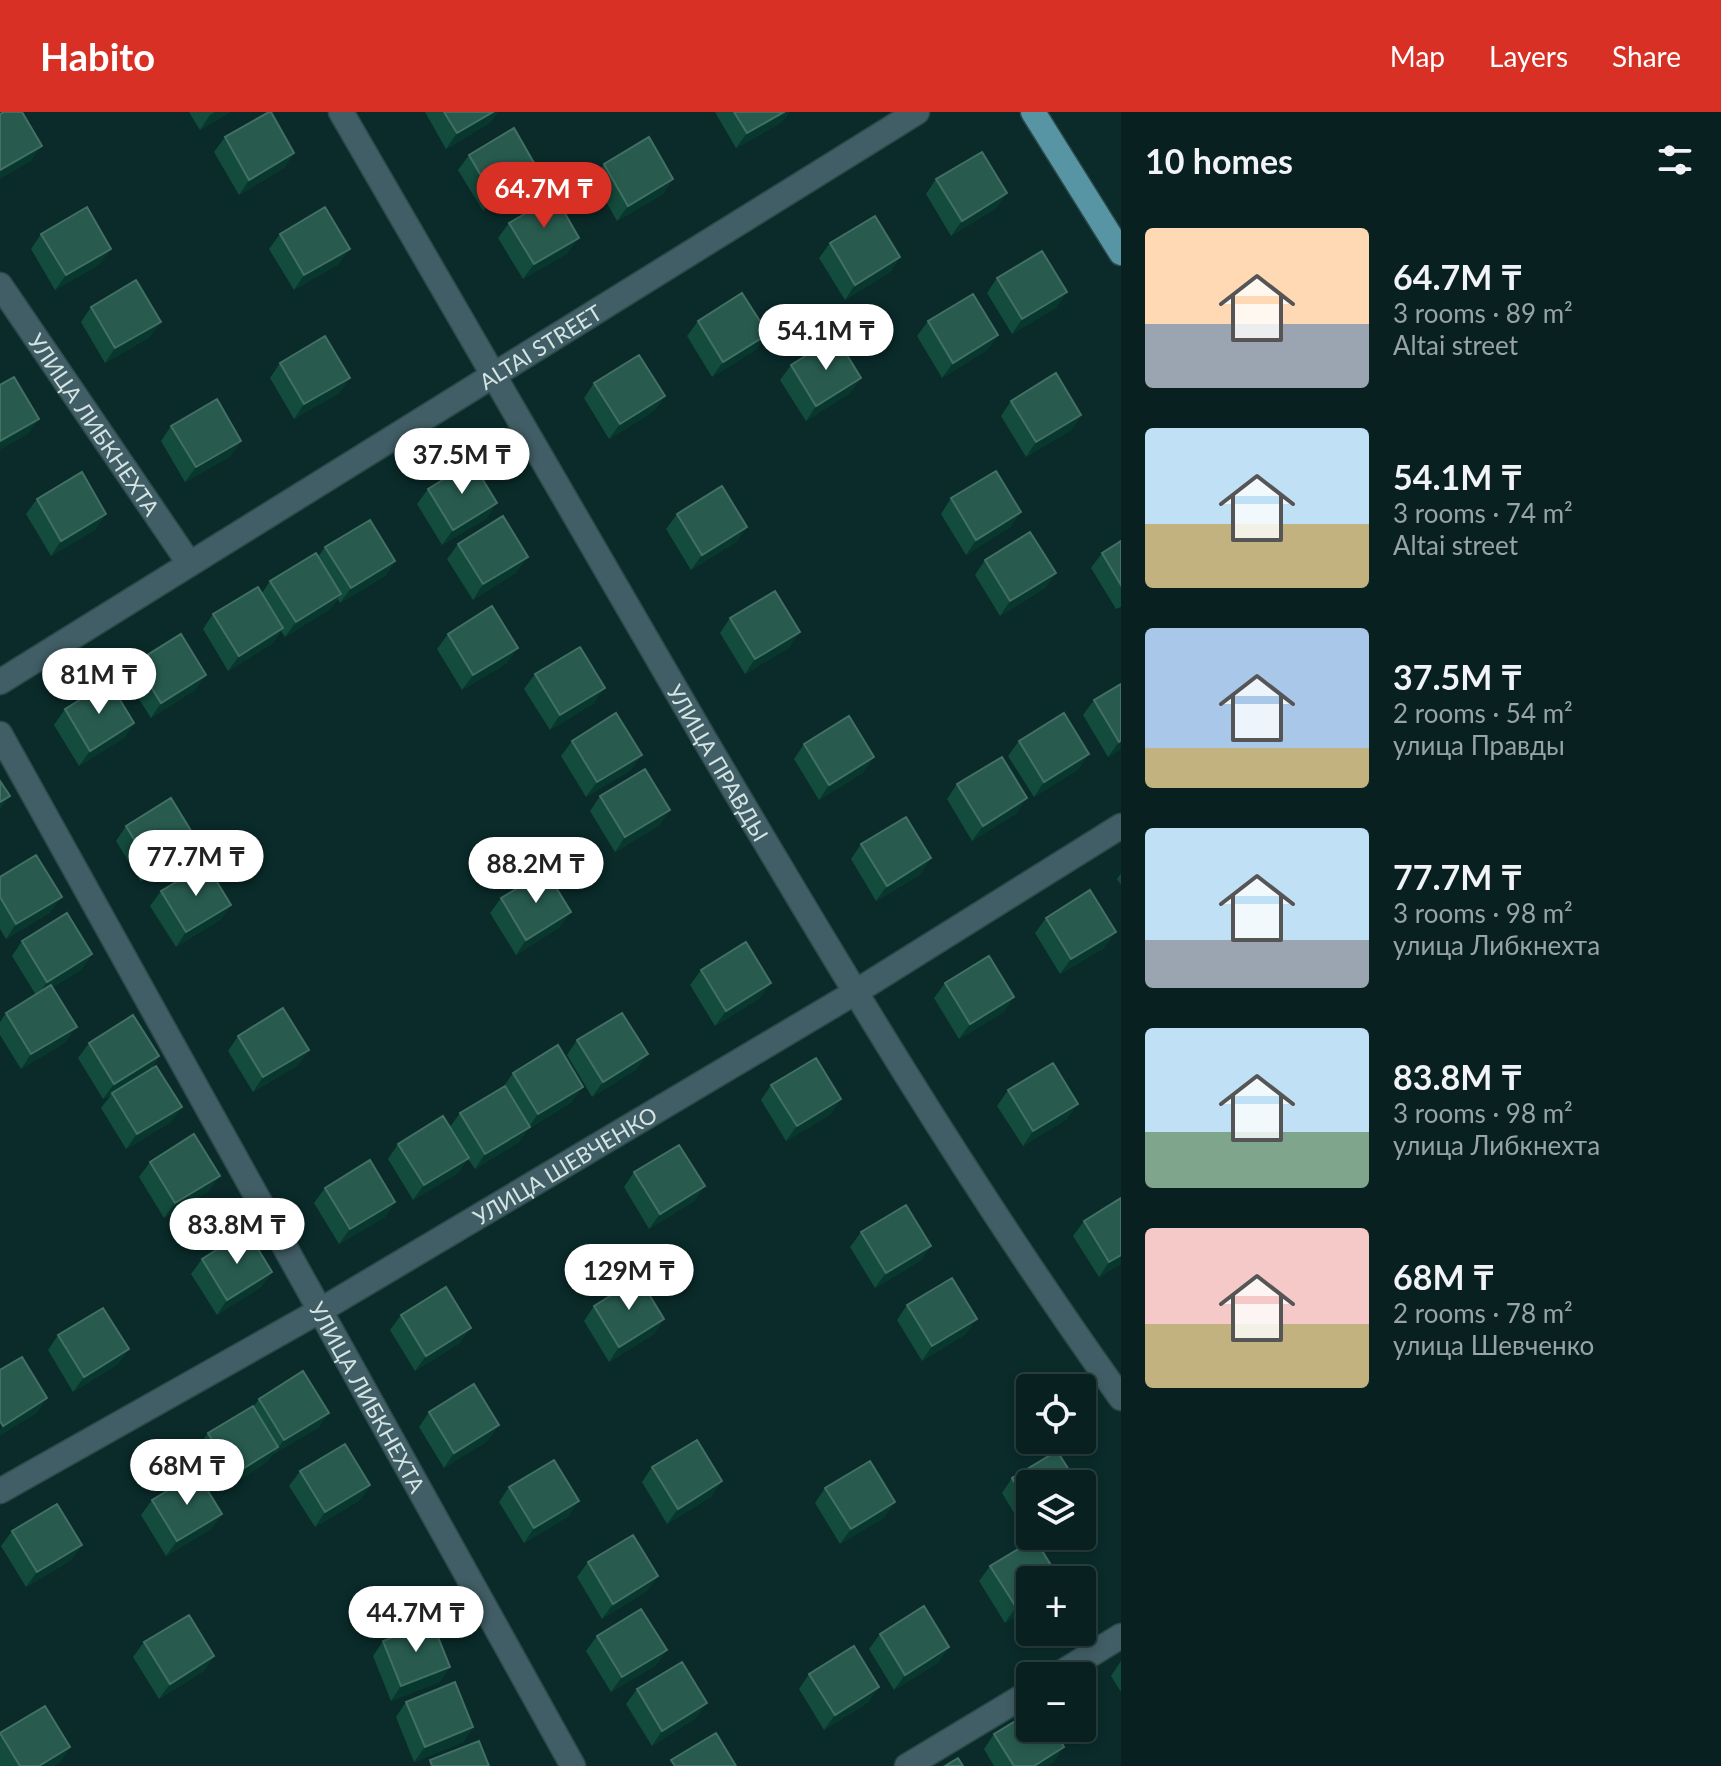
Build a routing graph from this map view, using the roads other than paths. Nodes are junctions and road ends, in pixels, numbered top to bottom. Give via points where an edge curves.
1 (341, 112) edge
2 (917, 112) edge
3 (1033, 112) edge
4 (1121, 253) edge
5 (0, 285) edge
6 (491, 376) junction
7 (189, 563) junction
8 (0, 682) edge
9 (0, 734) edge
10 (1121, 826) edge
11 (854, 993) junction
12 (321, 1310) junction
13 (1121, 1398) edge
14 (0, 1491) edge
15 (1121, 1636) edge
16 (1079, 1662) edge
17 (1016, 1700) edge
18 (573, 1766) edge
19 (907, 1766) edge

1 - 6 street, УЛИЦА ПРАВДЫ
2 - 6 street, ALTAI STREET
3 - 4 main road
5 - 7 street, УЛИЦА ЛИБКНЕХТА
6 - 7 street, ALTAI STREET
6 - 11 street, УЛИЦА ПРАВДЫ
7 - 8 street, ALTAI STREET
9 - 12 street, УЛИЦА ЛИБКНЕХТА
10 - 11 street, УЛИЦА ШЕВЧЕНКО
11 - 12 street, УЛИЦА ШЕВЧЕНКО
11 - 13 street, УЛИЦА ПРАВДЫ via 1039,1284
12 - 14 street, УЛИЦА ШЕВЧЕНКО
12 - 18 street, УЛИЦА ЛИБКНЕХТА
15 - 16 street
17 - 19 street

